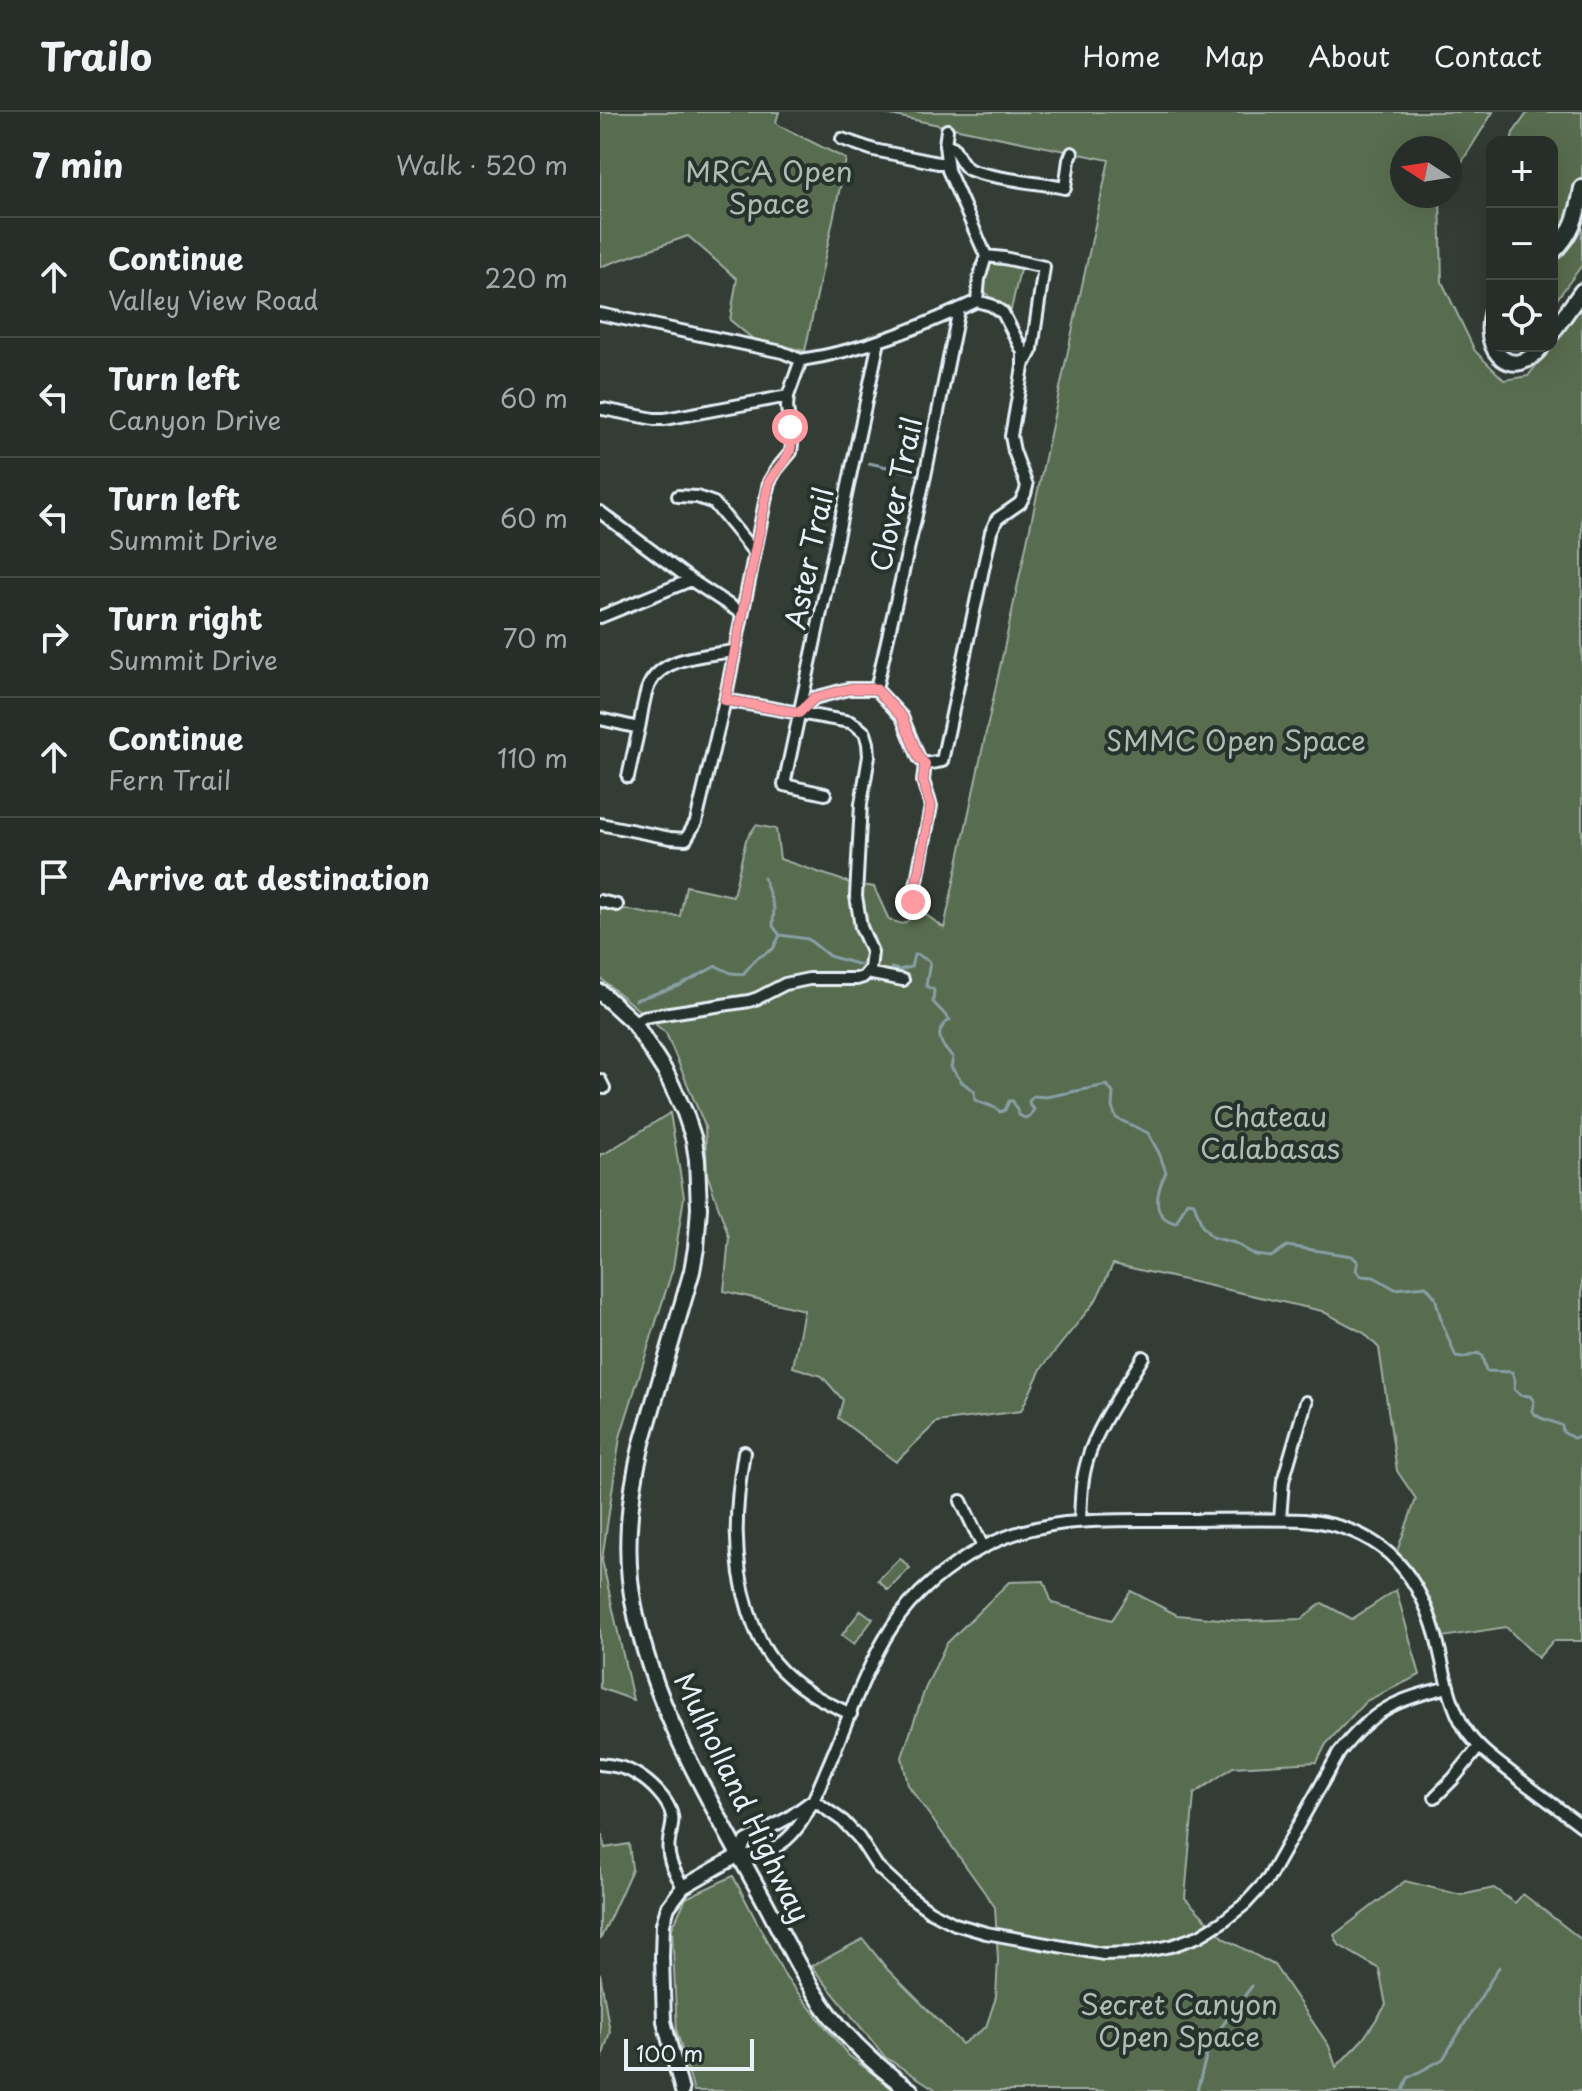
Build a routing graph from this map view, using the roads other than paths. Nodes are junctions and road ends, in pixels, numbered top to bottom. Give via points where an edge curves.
1 (947, 130) dead end
2 (842, 139) dead end
3 (945, 145) junction
4 (1072, 153) dead end
5 (946, 163) junction
6 (1582, 188) edge
7 (1558, 246) edge
8 (986, 256) junction
9 (1582, 291) edge
10 (977, 301) junction
11 (959, 309) junction
12 (600, 314) edge
13 (1558, 325) edge
14 (879, 341) junction
15 (1495, 352) edge
16 (1537, 352) edge
17 (801, 360) junction
18 (1023, 367) junction
19 (788, 396) junction
20 (603, 409) dead end
21 (678, 496) dead end
22 (600, 512) edge
23 (754, 552) junction
24 (691, 580) junction
25 (741, 613) junction
26 (600, 617) edge
27 (733, 651) junction
28 (876, 689) junction
29 (725, 700) junction
30 (799, 713) junction
31 (600, 719) edge
32 (639, 728) junction
33 (925, 764) junction
34 (628, 777) dead end
35 (825, 794) dead end
36 (600, 824) edge
37 (600, 901) edge
38 (913, 902) dead end
39 (617, 905) dead end
40 (867, 973) junction
41 (903, 980) dead end
42 (600, 992) edge
43 (634, 1023) junction
44 (1143, 1357) dead end
45 (1306, 1402) dead end
46 (744, 1452) dead end
47 (961, 1501) dead end
48 (1280, 1519) junction
49 (1080, 1521) junction
50 (983, 1547) junction
51 (1448, 1687) junction
52 (851, 1714) junction
53 (1479, 1747) junction
54 (600, 1764) edge
55 (1435, 1797) dead end
56 (813, 1800) junction
57 (774, 1826) junction
58 (1582, 1826) edge
59 (782, 1842) junction
60 (739, 1855) junction
61 (683, 1887) junction
62 (682, 2091) edge
63 (911, 2091) edge

1 - 3 street
2 - 5 street
3 - 4 street via 953,147 968,170 1065,188
3 - 5 street
5 - 8 street
6 - 7 main road via 1570,232
8 - 10 street
8 - 18 street via 1044,267 1032,349
9 - 13 main road
10 - 11 street
10 - 18 street via 1003,313 1023,352
11 - 14 street
11 - 28 street, Clover Trail
12 - 17 street
14 - 17 street
14 - 30 street, Aster Trail
15 - 16 main road via 1511,362
17 - 19 street
18 - 33 street via 1011,436 1027,486 1020,503 997,519 991,532 943,759
19 - 20 street via 665,419
19 - 23 street via 791,452 769,482
21 - 23 street via 714,503
22 - 24 street
23 - 25 street
24 - 25 street
24 - 26 street
25 - 27 street
27 - 29 street
27 - 32 street via 673,662 658,673 647,688
28 - 30 street via 848,689 814,698
28 - 33 street via 902,717
29 - 30 street
29 - 36 street via 696,822 686,839
30 - 35 street, Aster Trail via 784,785
30 - 40 street via 850,722 865,733 868,743 856,896 872,952
31 - 32 street
32 - 34 street
33 - 38 street via 923,781 931,806
37 - 39 street
40 - 41 street
40 - 43 street via 852,980 801,979 749,1001 643,1017
42 - 43 main road, Mulholland Highway
43 - 60 main road, Mulholland Highway via 685,1113 694,1140 700,1196 692,1271 635,1470 627,1537 629,1577 662,1697
44 - 49 street via 1088,1456
45 - 48 street via 1283,1481
46 - 52 street via 737,1558 753,1625 786,1675 821,1701
47 - 50 street
48 - 49 street
48 - 51 street via 1351,1529 1392,1556 1424,1598
49 - 50 street via 1040,1527
50 - 52 street via 908,1604 875,1655
51 - 53 street via 1465,1729
51 - 56 street via 1390,1706 1349,1740 1268,1879 1245,1904 1199,1936 1136,1953 1103,1954 955,1924 907,1894 877,1866 843,1821
52 - 56 street
53 - 55 street
53 - 58 street
54 - 61 street via 637,1774 668,1806 673,1822 667,1853
56 - 57 street
56 - 59 street
57 - 59 street
57 - 60 street via 746,1841
59 - 60 street via 754,1856
60 - 61 street
60 - 63 main road, Mulholland Highway via 829,2013 855,2044
61 - 62 street via 668,1907 662,1957 664,2021

